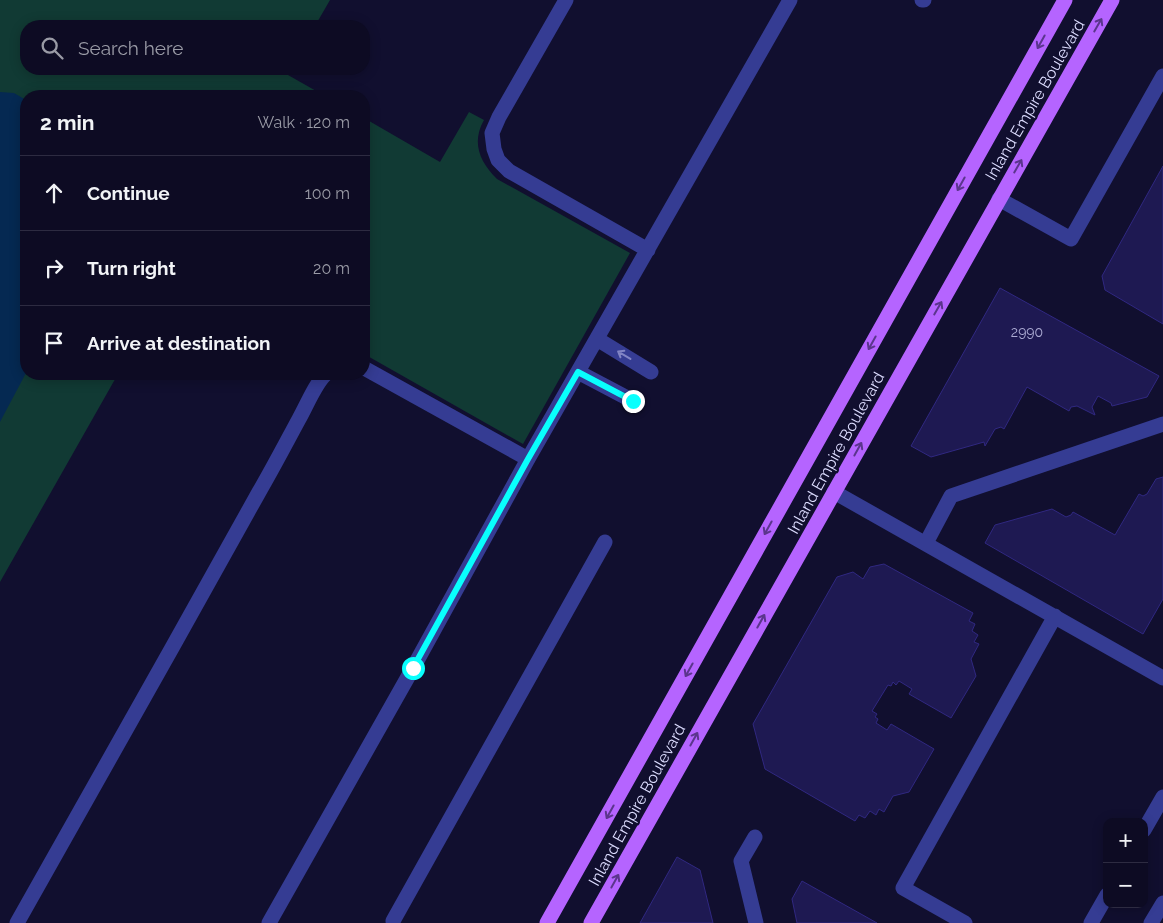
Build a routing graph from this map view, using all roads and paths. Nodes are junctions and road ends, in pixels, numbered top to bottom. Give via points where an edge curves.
1 (566, 0) edge
2 (790, 0) edge
3 (1065, 0) edge
4 (1112, 0) edge
5 (1163, 76) edge
6 (999, 199) junction
7 (648, 250) junction
8 (597, 339) junction
9 (370, 371) edge
10 (578, 372) junction
11 (651, 372) dead end
12 (321, 380) edge
13 (633, 401) dead end
14 (1163, 424) edge
15 (528, 459) junction
16 (834, 492) junction
17 (606, 542) dead end
18 (926, 543) junction
19 (1055, 616) junction
20 (1163, 678) edge
21 (1163, 797) edge
22 (1148, 823) edge
23 (755, 837) dead end
24 (1103, 902) edge
25 (1163, 903) edge
26 (393, 920) dead end
27 (16, 923) edge
28 (269, 923) edge
29 (547, 923) edge
30 (591, 923) edge
31 (756, 923) edge
32 (965, 923) edge
33 (1091, 923) edge
34 (1151, 923) edge

1 - 7 lane via 499,117 492,133 494,149 498,160 509,171
2 - 7 lane
3 -> 29 main road, Inland Empire Boulevard
6 -> 4 main road, Inland Empire Boulevard
5 - 6 lane via 1071,239
16 -> 6 main road, Inland Empire Boulevard
7 - 8 lane
8 - 10 lane
11 -> 8 lane
9 - 15 lane
10 - 13 lane
10 - 15 lane
12 - 27 lane
14 - 18 lane via 951,496
15 - 28 lane
16 - 18 lane
30 -> 16 main road, Inland Empire Boulevard
17 - 26 lane
18 - 19 lane
19 - 20 lane
19 - 32 lane via 903,888
21 - 22 lane
23 - 31 lane via 741,861
24 - 33 lane
25 - 34 lane

